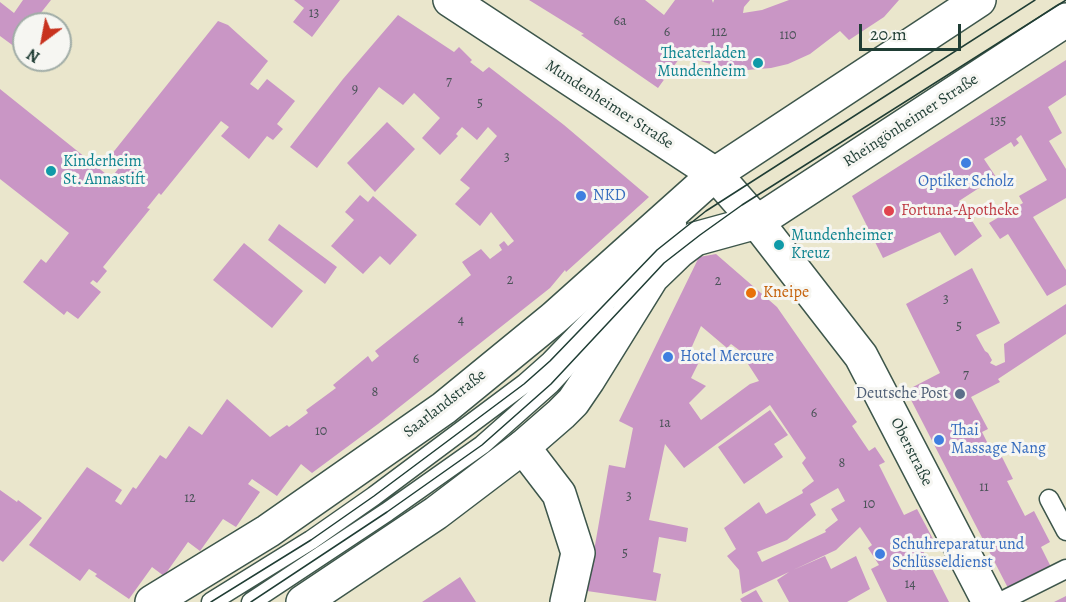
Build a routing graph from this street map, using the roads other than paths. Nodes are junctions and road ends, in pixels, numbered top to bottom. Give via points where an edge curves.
1 (450, 0) edge
2 (979, 0) edge
3 (1066, 20) edge
4 (715, 174) junction
5 (757, 222) junction
6 (652, 277) junction
7 (523, 447) junction
8 (1049, 499) dead end
9 (1066, 531) edge
10 (1066, 569) edge
11 (152, 602) edge
12 (211, 602) edge
13 (251, 602) edge
14 (303, 602) edge
15 (567, 602) edge
16 (989, 602) edge
17 (1000, 602) edge

1 - 4 street, Mundenheimer Straße
2 - 4 street
3 - 5 street, Rheingönheimer Straße
4 - 5 street, Mundenheimer Straße
4 - 11 street, Saarlandstraße via 554,318 444,408 268,531
4 - 12 lane via 657,250 524,384 311,540
5 - 6 street via 695,239
5 - 16 street, Oberstraße via 861,356
6 - 7 street via 573,402
6 - 13 lane via 551,384 482,445
7 - 14 street via 436,513
7 - 15 street via 559,494 578,553
8 - 9 lane
10 - 17 lane

